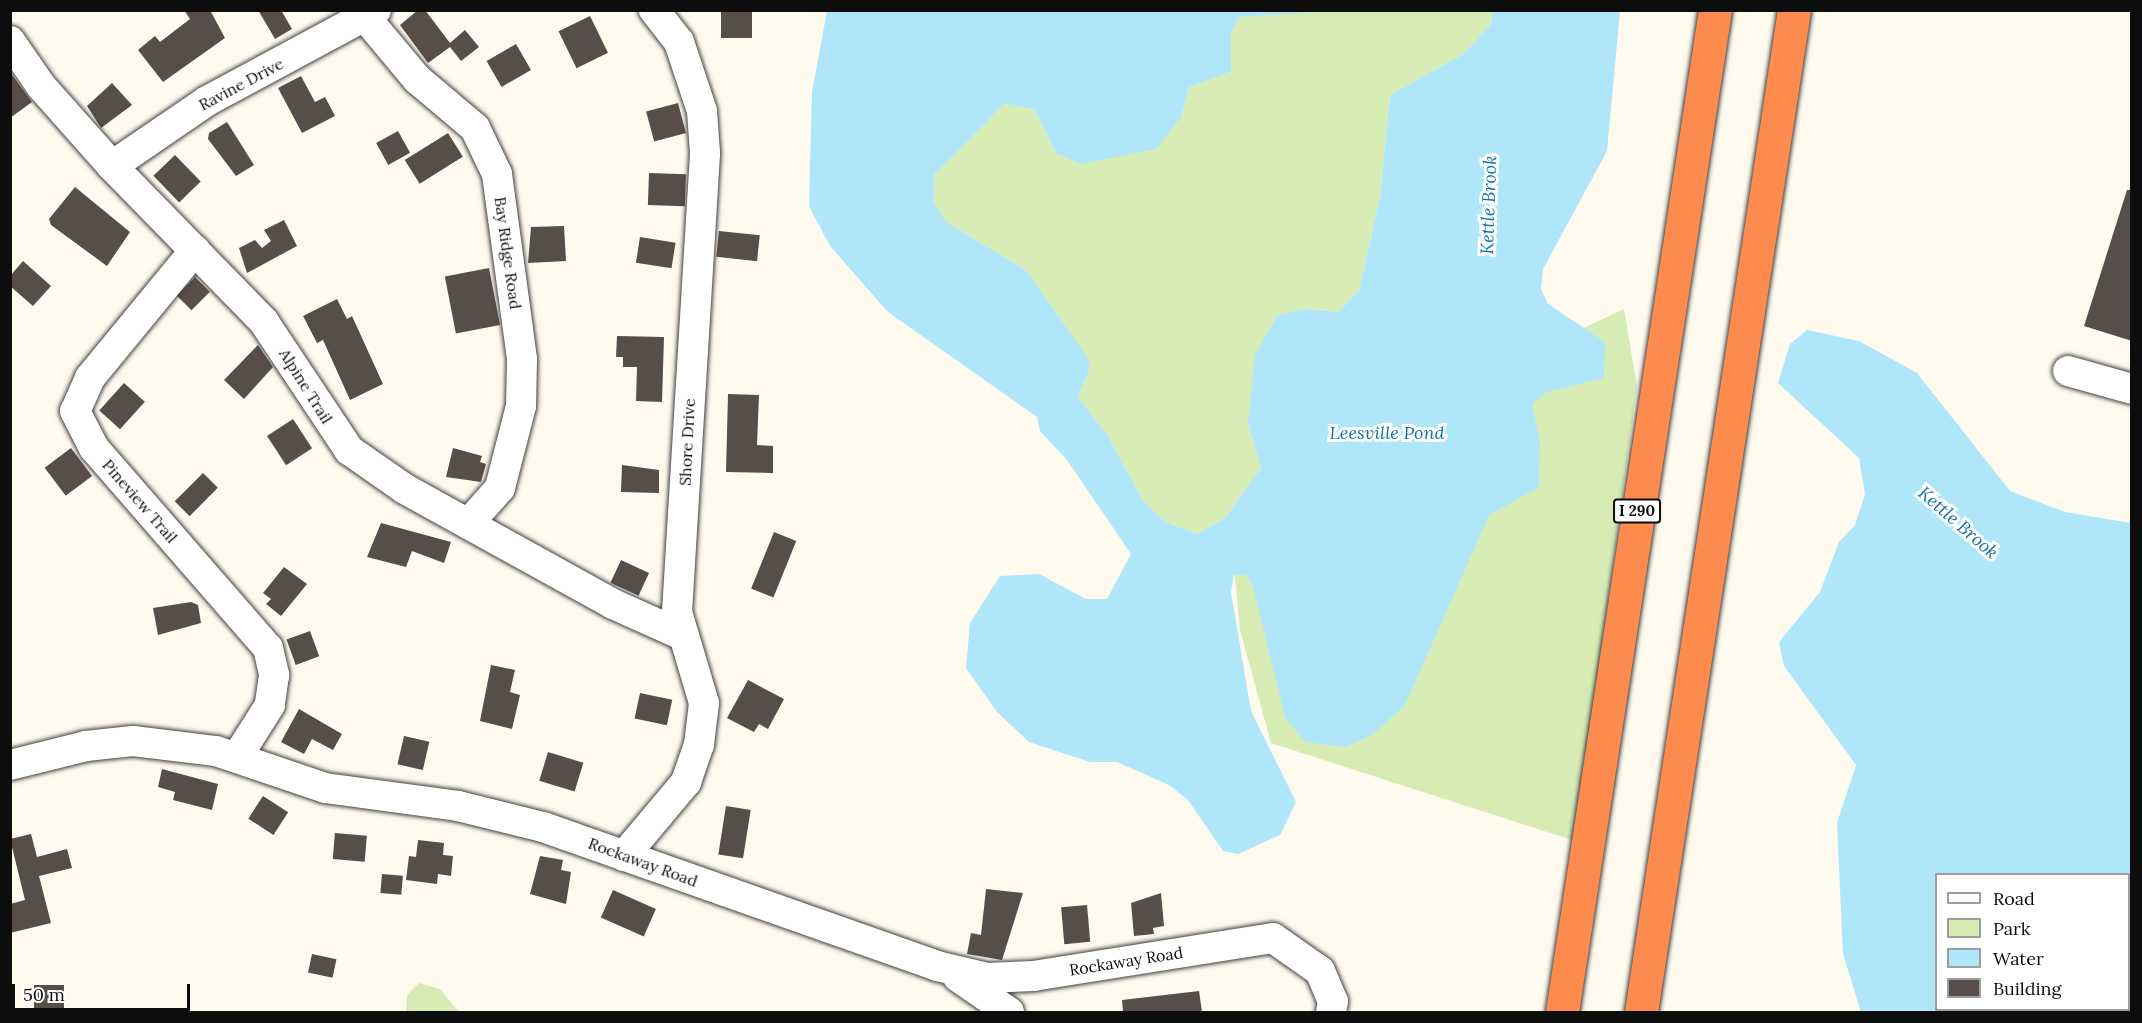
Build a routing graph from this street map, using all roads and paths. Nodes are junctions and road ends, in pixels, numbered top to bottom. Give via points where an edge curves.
1 (654, 10) edge
2 (1715, 10) edge
3 (1794, 10) edge
4 (371, 14) edge
5 (10, 41) edge
6 (112, 166) junction
7 (195, 250) junction
8 (2068, 371) dead end
9 (2132, 389) edge
10 (468, 524) junction
11 (680, 634) junction
12 (237, 757) junction
13 (10, 765) edge
14 (624, 856) junction
15 (946, 969) junction
16 (1010, 1012) edge
17 (1331, 1012) edge
18 (1562, 1012) edge
19 (1641, 1012) edge

1 - 11 street, Shore Drive via 679,42 693,74 705,153
2 - 18 highway, I 290
3 - 19 highway
4 - 6 street, Ravine Drive via 207,101
4 - 10 street, Bay Ridge Road via 417,79 475,128 497,174 522,360 521,405 500,488
5 - 6 street, Alpine Trail via 41,86
6 - 7 street, Alpine Trail
7 - 10 street, Alpine Trail via 264,322 349,450 385,477
7 - 12 street, Pineview Trail via 90,378 75,411 94,448 268,648 274,675 270,705
8 - 9 street
10 - 11 street, Alpine Trail via 623,609
11 - 14 street, Shore Drive via 704,703 695,761 675,800
12 - 13 street, Rockaway Road via 133,741 86,746
12 - 14 street, Rockaway Road via 326,788 501,815
14 - 15 street, Rockaway Road
15 - 16 street
15 - 17 street, Rockaway Road via 1011,979 1272,938 1320,971 1332,1001

